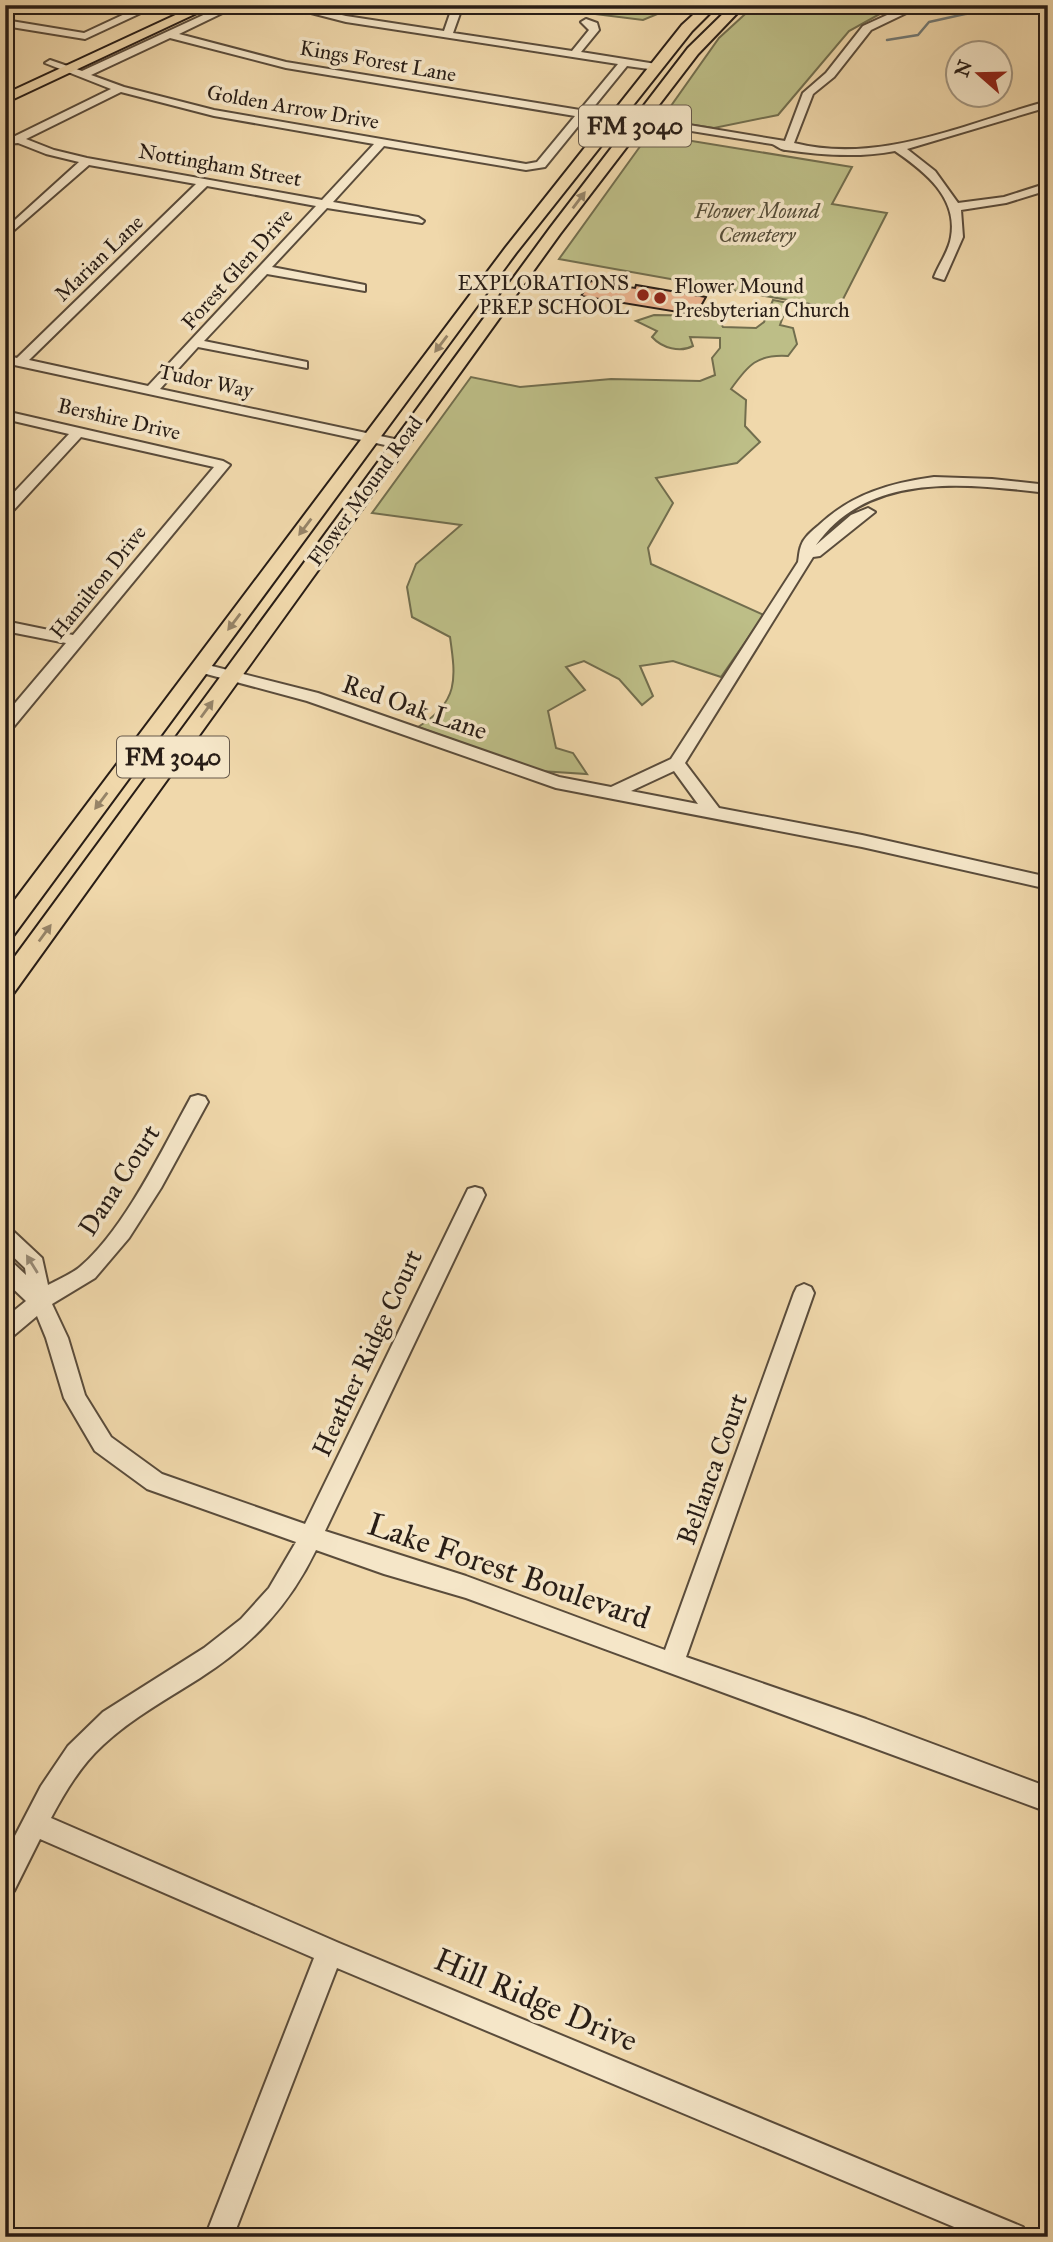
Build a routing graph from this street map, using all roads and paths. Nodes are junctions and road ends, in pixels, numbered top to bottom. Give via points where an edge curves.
1 (153, 5) edge
2 (176, 5) edge
3 (208, 5) edge
4 (234, 5) edge
5 (285, 5) edge
6 (458, 5) edge
7 (712, 5) edge
8 (739, 5) edge
9 (918, 5) edge
10 (586, 22) dead end
11 (5, 23) edge
12 (170, 35) junction
13 (447, 36) junction
14 (574, 55) junction
15 (625, 62) junction
16 (50, 63) junction
17 (656, 67) junction
18 (68, 70) junction
19 (82, 75) junction
20 (5, 84) edge
21 (120, 89) junction
22 (5, 99) edge
23 (1048, 104) edge
24 (582, 114) junction
25 (615, 120) junction
26 (637, 124) junction
27 (17, 139) junction
28 (381, 143) junction
29 (5, 144) edge
30 (786, 147) junction
31 (897, 148) junction
32 (87, 162) junction
33 (205, 182) junction
34 (1048, 186) edge
35 (323, 202) junction
36 (954, 208) junction
37 (5, 220) edge
38 (418, 221) dead end
39 (20, 223) junction
40 (5, 236) edge
41 (511, 250) junction
42 (539, 255) junction
43 (262, 270) junction
44 (940, 277) dead end
45 (361, 288) dead end
46 (195, 343) junction
47 (5, 359) edge
48 (20, 362) junction
49 (302, 365) dead end
50 (151, 391) junction
51 (5, 415) edge
52 (79, 431) junction
53 (371, 438) junction
54 (399, 444) junction
55 (223, 465) joint
56 (1048, 489) edge
57 (1048, 496) edge
58 (5, 511) edge
59 (807, 556) junction
60 (5, 626) edge
61 (78, 641) junction
62 (200, 668) junction
63 (231, 675) junction
64 (5, 726) edge
65 (677, 763) junction
66 (613, 793) junction
67 (714, 813) junction
68 (1048, 883) edge
69 (5, 930) edge
70 (5, 988) edge
71 (198, 1102) dead end
72 (475, 1195) dead end
73 (5, 1236) edge
74 (5, 1268) edge
75 (804, 1293) dead end
76 (40, 1301) junction
77 (5, 1331) edge
78 (309, 1537) junction
79 (672, 1664) junction
80 (1048, 1800) edge
81 (35, 1824) junction
82 (5, 1882) edge
83 (330, 1952) junction
84 (219, 2237) edge
85 (1013, 2237) edge

1 - 11 street via 85,36
2 - 16 main road
3 - 18 main road
4 - 12 street
5 - 13 street
6 - 13 street
7 - 17 main road, Flower Mound Road / FM 3040
8 - 26 main road, Flower Mound Road / FM 3040 via 693,51
9 - 30 street via 867,28 830,75 807,93
10 - 14 street via 594,30
12 - 19 street
12 - 24 street, Kings Forest Lane via 272,62
13 - 14 street
14 - 15 street
15 - 17 street
15 - 24 street
16 - 18 street, Golden Arrow Drive
16 - 20 main road
17 - 25 main road, Flower Mound Road / FM 3040
18 - 19 street, Golden Arrow Drive
18 - 22 main road
19 - 21 street, Golden Arrow Drive
21 - 27 street
21 - 28 street, Golden Arrow Drive via 244,119
23 - 31 street
24 - 28 street, Golden Arrow Drive via 541,165 535,166
25 - 26 street
25 - 41 main road, Flower Mound Road / FM 3040
26 - 30 street via 748,146
42 -> 26 main road, Flower Mound Road / FM 3040
27 - 29 street
27 - 32 street, Nottingham Street
28 - 35 street, Forest Glen Drive
30 - 31 street via 858,153
31 - 36 street via 926,167
32 - 33 street, Nottingham Street
32 - 39 street
33 - 35 street, Nottingham Street
33 - 48 street, Marian Lane
34 - 36 street via 1006,200
35 - 38 street, Nottingham Street
35 - 43 street, Forest Glen Drive
36 - 44 street via 957,237
37 - 39 street
39 - 40 street
41 - 42 main road
41 -> 53 main road, Flower Mound Road / FM 3040
42 - 54 main road, Flower Mound Road / FM 3040
43 - 45 street
43 - 46 street, Forest Glen Drive
46 - 49 street
46 - 50 street, Forest Glen Drive
47 - 48 street, Tudor Way
48 - 50 street, Tudor Way
50 - 53 street, Tudor Way
51 - 52 street, Bershire Drive
52 - 55 street, Bershire Drive
52 - 58 street
53 - 54 street, Tudor Way
53 -> 62 main road, Flower Mound Road / FM 3040
54 - 63 main road, Flower Mound Road / FM 3040
55 - 61 street, Hamilton Drive
56 - 59 street via 954,480 893,487 836,517 808,546
57 - 59 street via 972,488 928,492 890,502 856,518
59 - 65 street
60 - 61 street
61 - 64 street, Hamilton Drive
62 - 63 street, Red Oak Lane
62 -> 69 main road, Flower Mound Road / FM 3040
63 - 66 street, Red Oak Lane via 346,708 556,782
70 -> 63 main road, Flower Mound Road / FM 3040
65 - 66 street
65 - 67 street
66 - 67 street, Red Oak Lane
67 - 68 street, Red Oak Lane
71 - 76 street, Dana Court via 122,1232 88,1272
72 - 78 street, Heather Ridge Court
76 -> 73 street, Lake Forest Boulevard via 35,1264
74 - 76 street, Lake Forest Boulevard
75 - 79 street, Bellanca Court
76 - 77 street, Dana Court
76 - 78 street, Lake Forest Boulevard via 58,1338 75,1398 103,1444 155,1482
78 - 79 street, Lake Forest Boulevard via 467,1587
78 - 81 street, Heather Ridge Court via 292,1574 266,1610 237,1638 89,1741 59,1777
79 - 80 street, Lake Forest Boulevard
81 - 82 street, Heather Ridge Court
81 - 83 street, Hill Ridge Drive
83 - 84 street
83 - 85 street, Hill Ridge Drive

